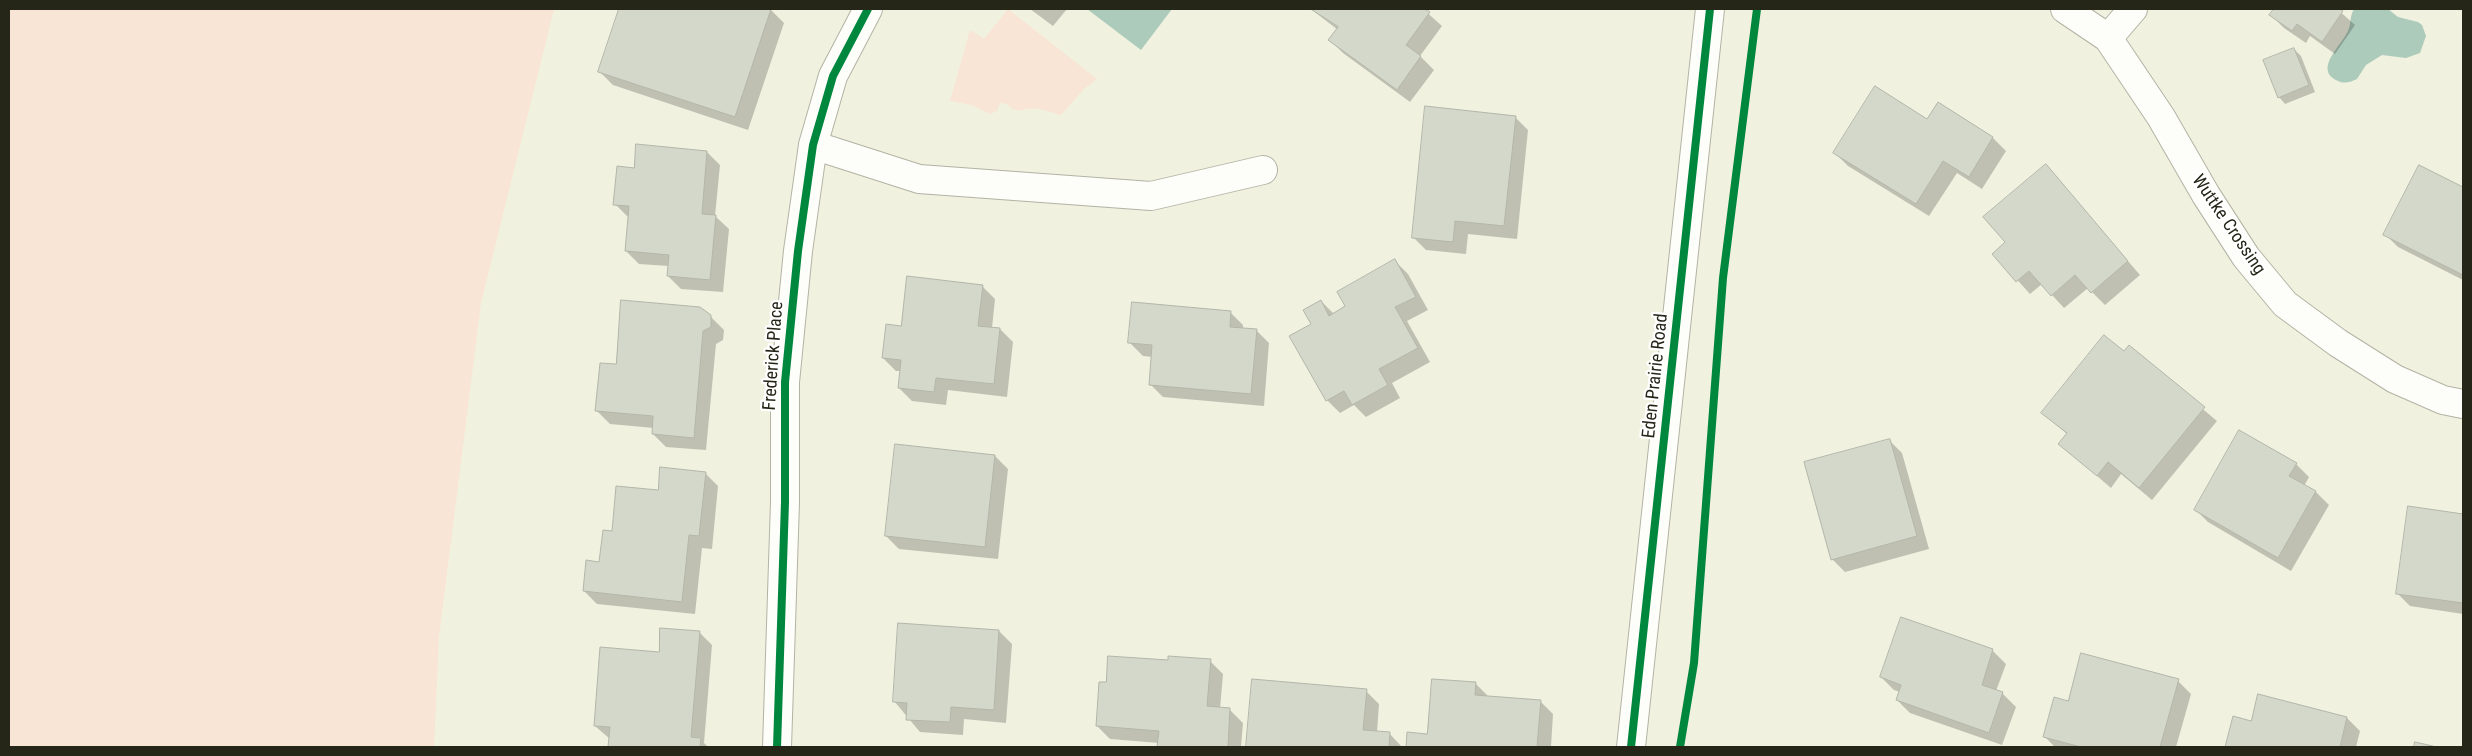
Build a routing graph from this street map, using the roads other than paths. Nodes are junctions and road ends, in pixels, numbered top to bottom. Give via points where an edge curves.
1 (868, 9) edge
2 (1710, 9) edge
3 (2066, 9) edge
4 (2133, 9) edge
5 (2108, 38) junction
6 (813, 145) junction
7 (1263, 170) dead end
8 (2463, 404) edge
9 (777, 747) edge
10 (1631, 747) edge

1 - 6 street, Frederick Place via 833,76
2 - 10 street, Eden Prairie Road
3 - 5 street, Wuttke Crossing
4 - 5 street
5 - 8 street, Wuttke Crossing via 2161,117 2246,257 2285,304 2395,379 2442,400
6 - 7 street via 919,179 1152,196
6 - 9 street, Frederick Place via 785,382 785,502

